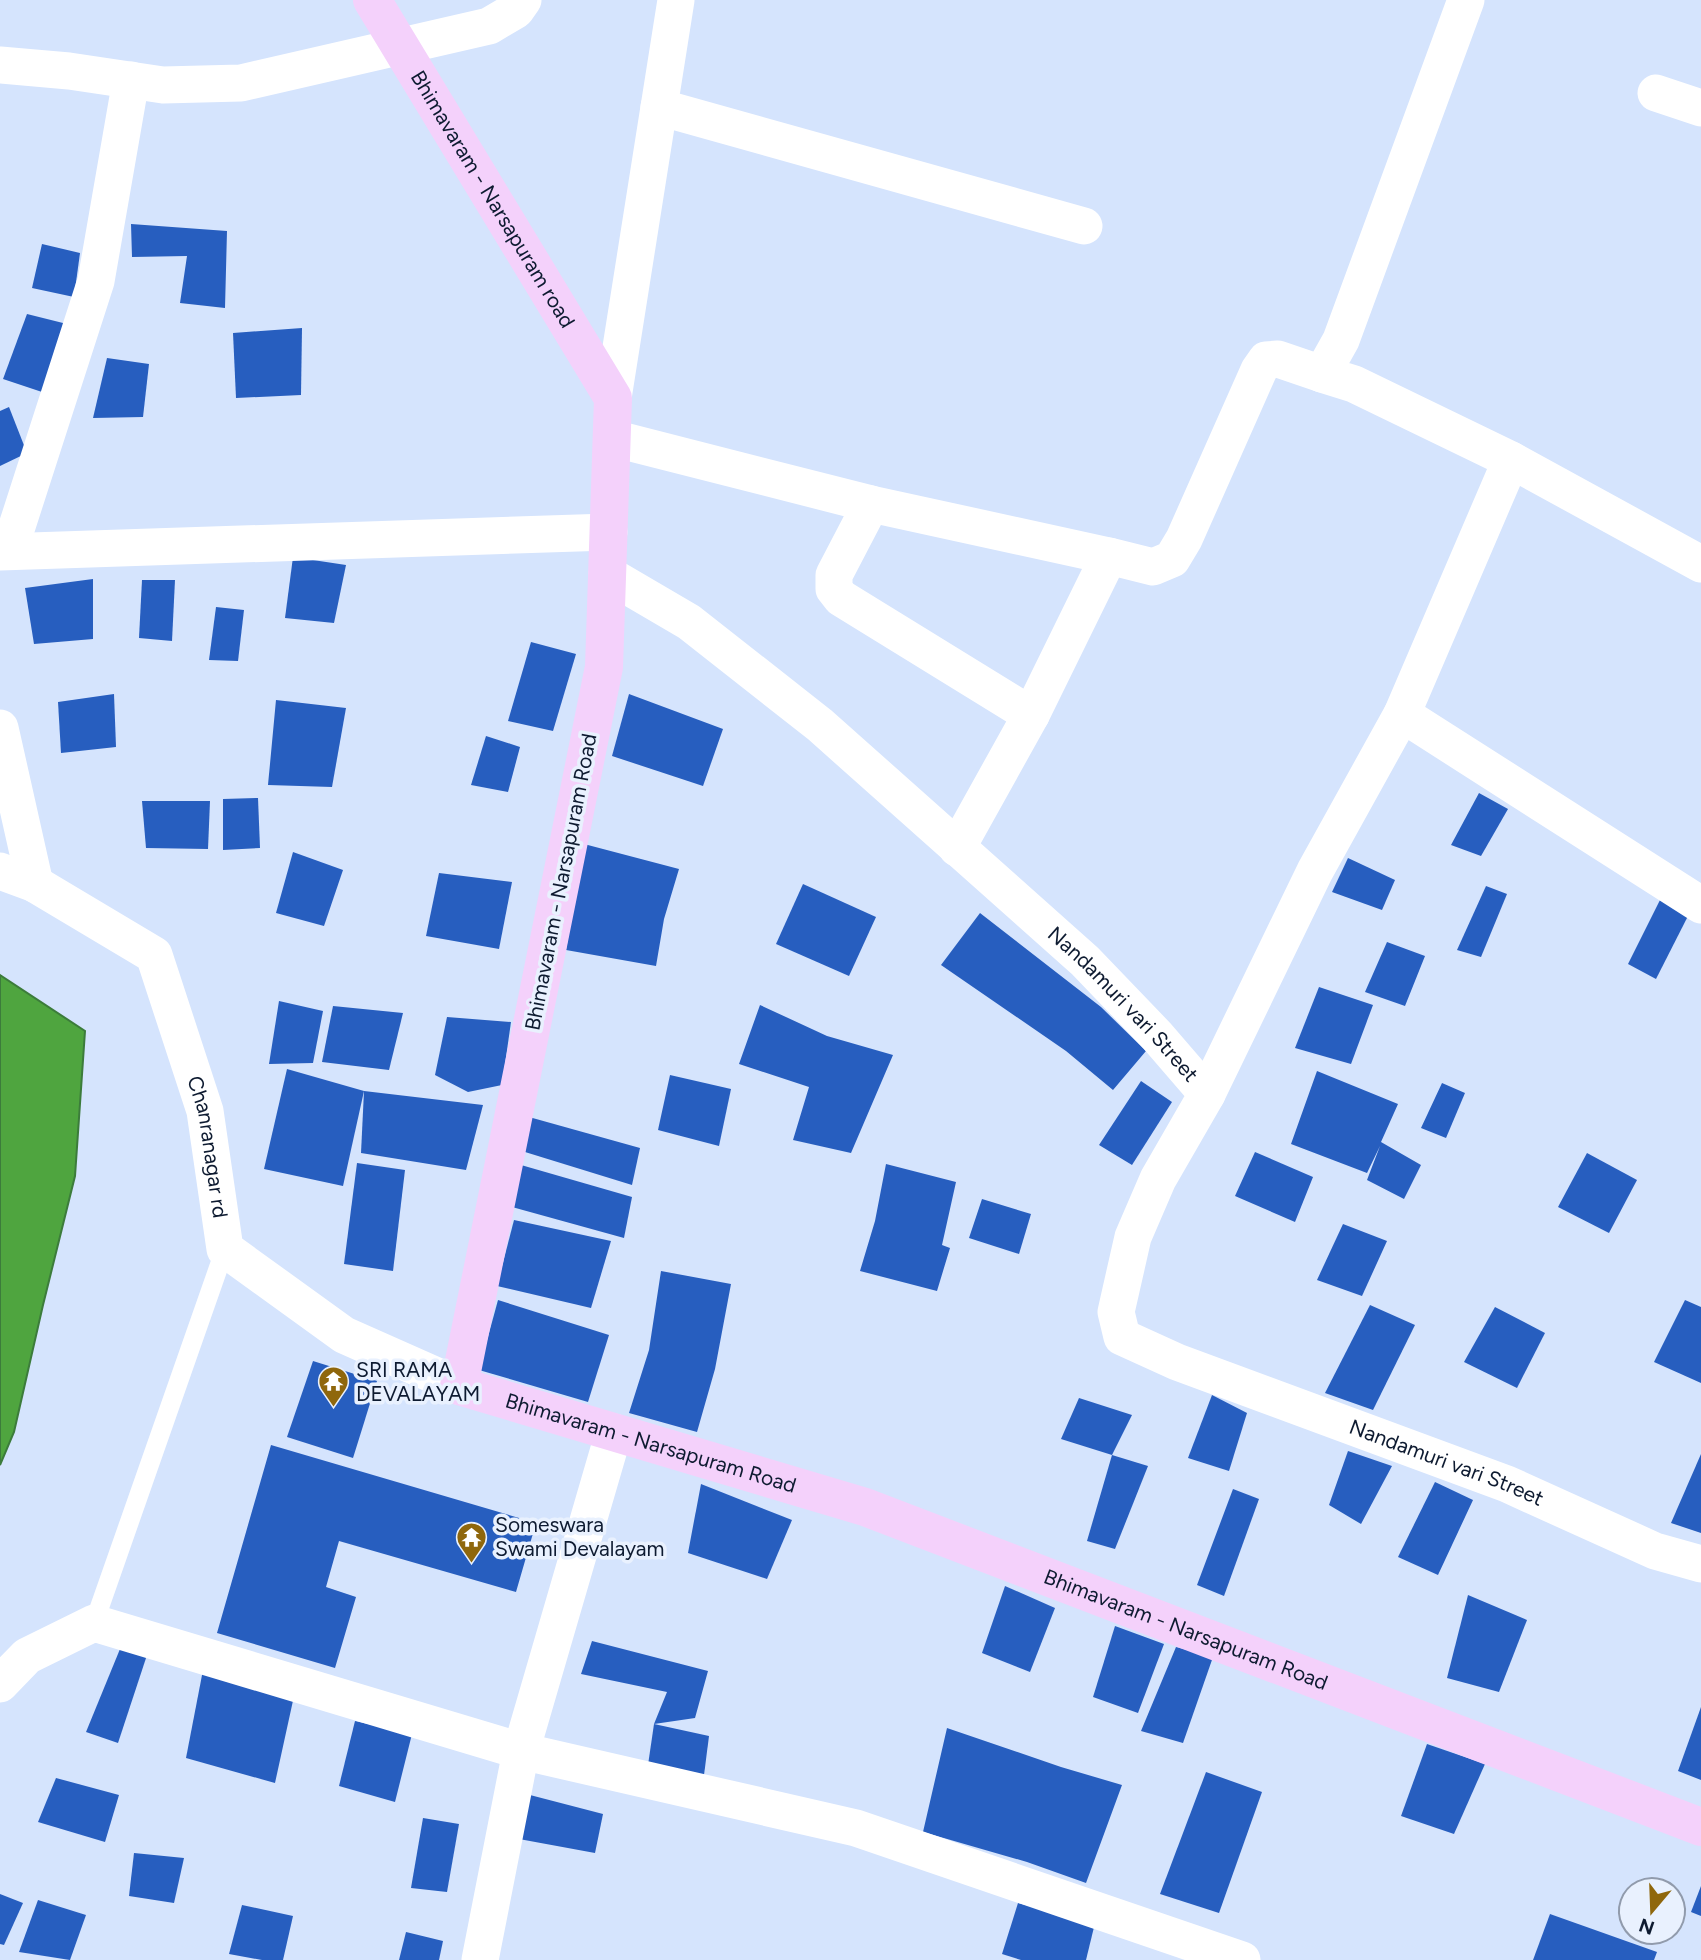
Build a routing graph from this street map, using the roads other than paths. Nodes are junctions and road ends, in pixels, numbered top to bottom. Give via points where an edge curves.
1 (372, 0) edge
2 (523, 0) edge
3 (676, 0) edge
4 (1466, 0) edge
5 (401, 47) junction
6 (0, 65) edge
7 (131, 80) junction
8 (1656, 93) dead end
9 (659, 107) junction
10 (1701, 108) edge
11 (1084, 226) dead end
12 (1322, 374) junction
13 (613, 398) junction
14 (612, 438) junction
15 (1511, 460) junction
16 (872, 504) junction
17 (609, 532) junction
18 (5, 552) edge
19 (1109, 556) junction
20 (1701, 564) edge
21 (607, 574) junction
22 (1402, 714) junction
23 (1031, 715) junction
24 (0, 728) edge
25 (957, 848) junction
26 (0, 870) edge
27 (35, 884) junction
28 (1701, 905) edge
29 (1207, 1094) junction
30 (225, 1249) junction
31 (459, 1386) junction
32 (614, 1432) junction
33 (1701, 1564) edge
34 (94, 1623) junction
35 (0, 1684) edge
36 (522, 1751) junction
37 (1701, 1826) edge
38 (481, 1960) edge
39 (1242, 1960) edge

1 - 5 main road, Bhimavaram - Narsapuram road
2 - 5 street via 516,10 489,26
3 - 9 street
4 - 12 street via 1341,340
5 - 7 street via 241,83 163,85
5 - 13 main road, Bhimavaram - Narsapuram road
6 - 7 street
7 - 18 street via 96,281
8 - 10 street
9 - 11 street
9 - 13 street
12 - 15 street via 1354,384
12 - 19 street via 1278,359 1266,360 1172,559 1153,567
13 - 14 main road, Bhimavaram - Narsapuram Road
14 - 16 street
14 - 17 main road, Bhimavaram - Narsapuram Road
15 - 20 street
15 - 22 street
16 - 19 street
16 - 23 street via 834,575 834,589 841,598
17 - 18 street
17 - 21 main road, Bhimavaram - Narsapuram Road
19 - 23 street
21 - 25 street, Nandamuri vari Street via 700,631 820,726
21 - 31 main road, Bhimavaram - Narsapuram Road via 604,667
22 - 28 street
22 - 29 street via 1315,872
23 - 25 street
24 - 27 street
25 - 29 street, Nandamuri vari Street via 1085,961
26 - 27 street, Chanranagar rd
27 - 30 street, Chanranagar rd via 154,955 205,1111
29 - 33 street, Nandamuri vari Street via 1158,1179 1133,1237 1116,1312 1122,1337 1177,1362 1507,1483 1655,1551
30 - 31 street via 344,1335
30 - 34 lane
31 - 32 main road, Bhimavaram - Narsapuram Road
32 - 36 street
32 - 37 main road, Bhimavaram - Narsapuram Road via 865,1507
34 - 35 street via 27,1656
34 - 36 street
36 - 38 street
36 - 39 street via 856,1828

